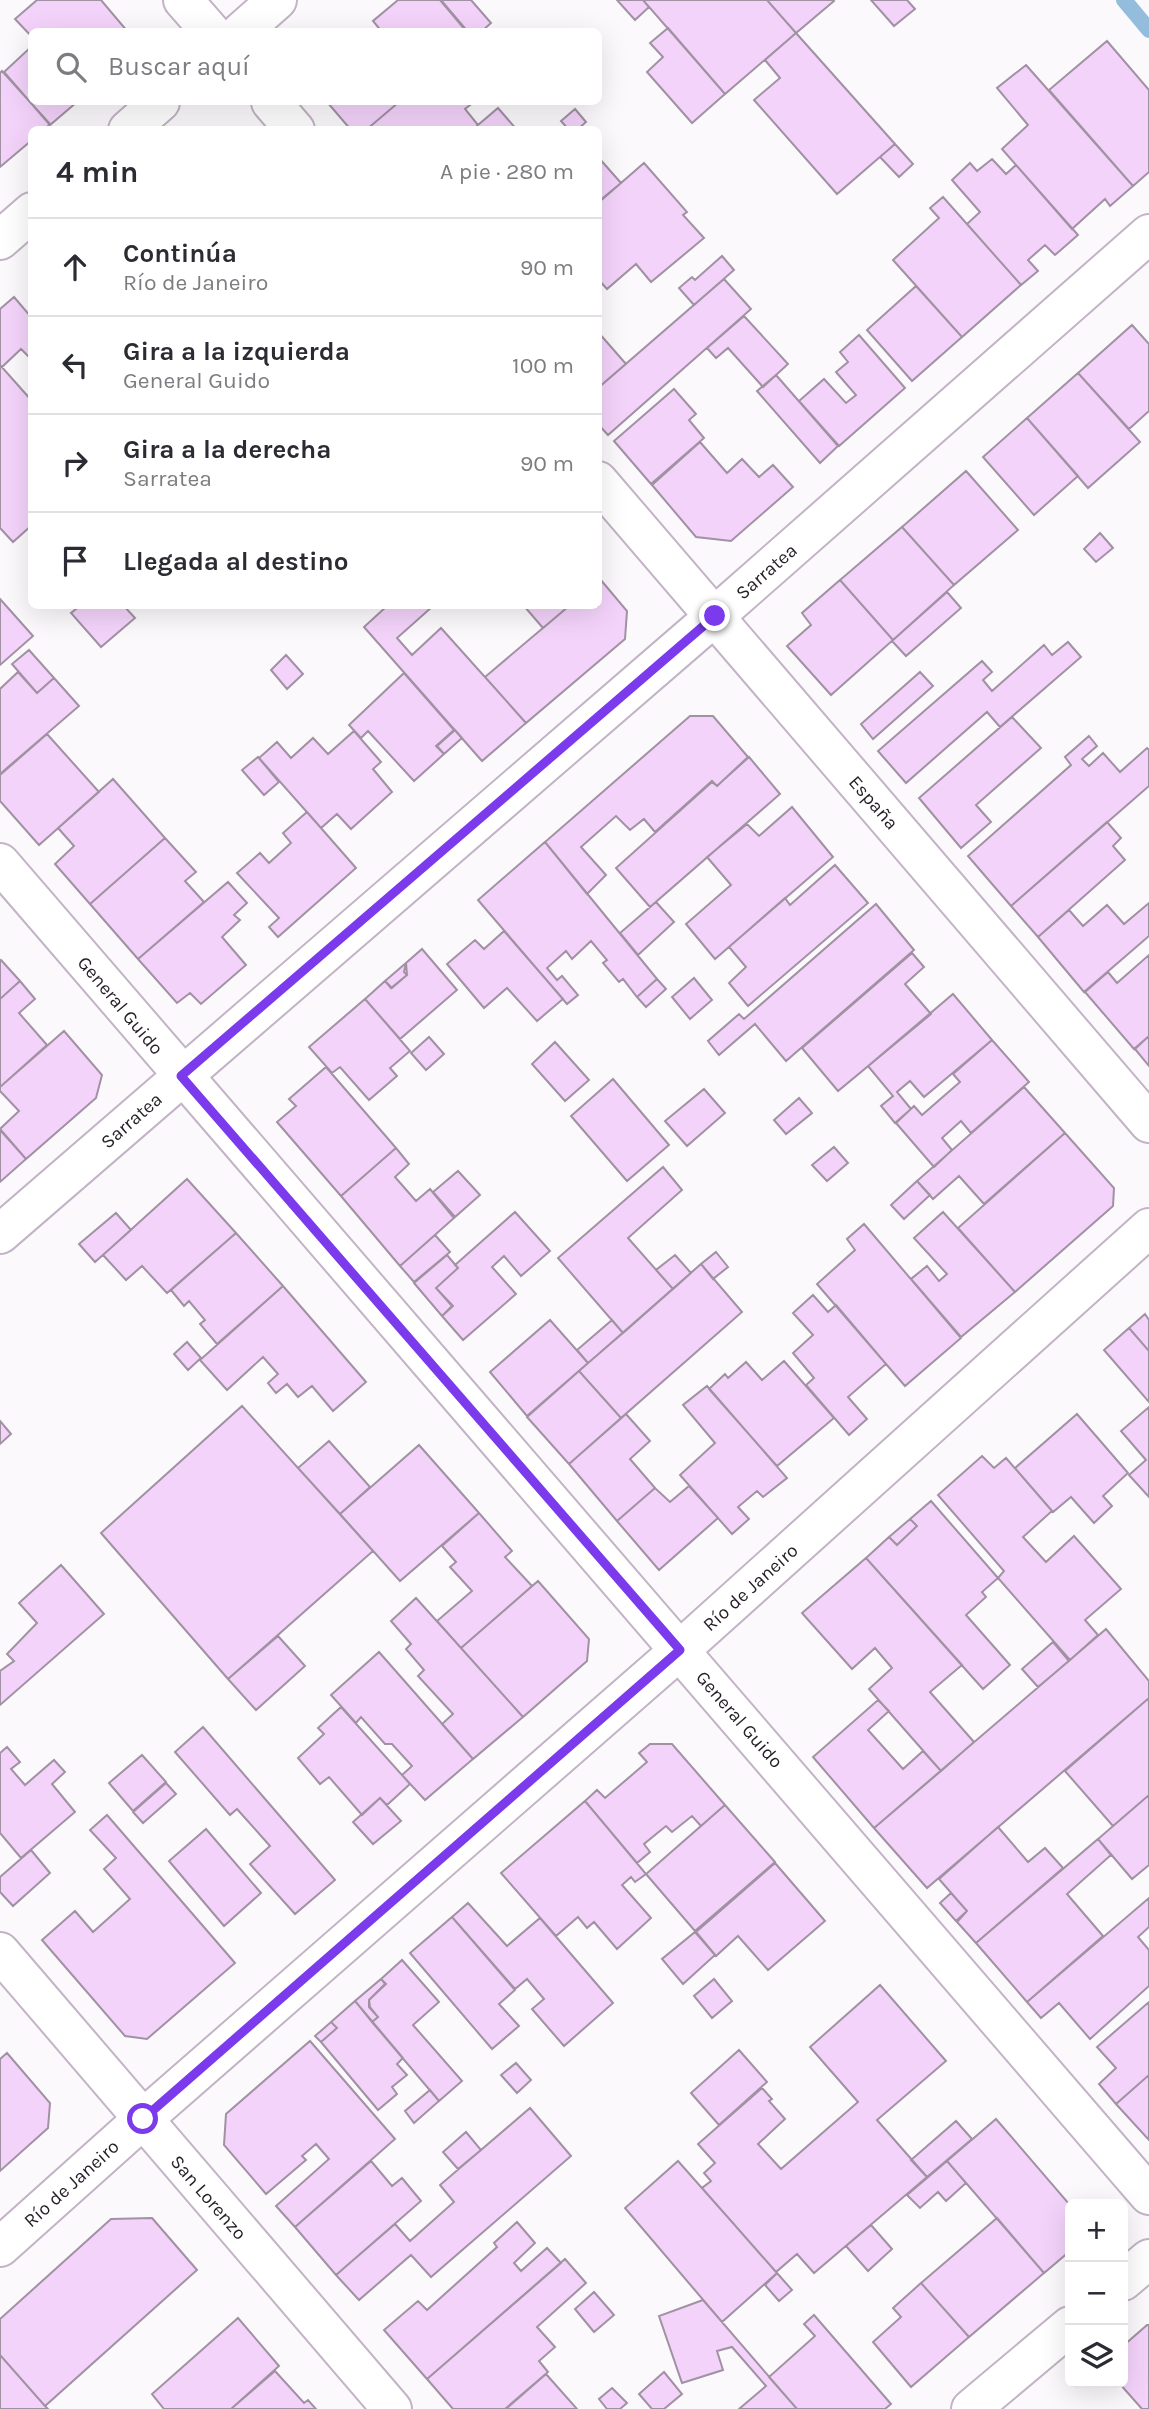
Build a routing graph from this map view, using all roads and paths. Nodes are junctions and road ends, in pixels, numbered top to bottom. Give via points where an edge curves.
1 (183, 0) edge
2 (276, 0) edge
3 (208, 28) edge
4 (245, 28) edge
5 (157, 105) edge
6 (274, 105) edge
7 (133, 126) edge
8 (292, 126) edge
9 (28, 216) edge
10 (1149, 234) edge
11 (0, 240) edge
12 (602, 486) edge
13 (715, 616) junction
14 (0, 863) edge
15 (181, 1076) junction
16 (1149, 1123) edge
17 (1149, 1228) edge
18 (0, 1234) edge
19 (680, 1650) junction
20 (0, 1952) edge
21 (143, 2119) junction
22 (1149, 2195) edge
23 (0, 2247) edge
24 (1149, 2259) edge
25 (1128, 2277) edge
26 (1065, 2330) edge
27 (392, 2409) edge
28 (971, 2409) edge

1 - 3 street
2 - 4 street
5 - 7 street
6 - 8 street
9 - 11 street
10 - 13 street, Sarratea
12 - 13 street, España
13 - 15 street, Sarratea
13 - 16 street, España
14 - 15 street, General Guido
15 - 18 street, Sarratea
15 - 19 street, General Guido
17 - 19 street, Río de Janeiro
19 - 21 street, Río de Janeiro
19 - 22 street, General Guido
20 - 21 street, San Lorenzo
21 - 23 street, Río de Janeiro
21 - 27 street, San Lorenzo
24 - 25 street
26 - 28 street

